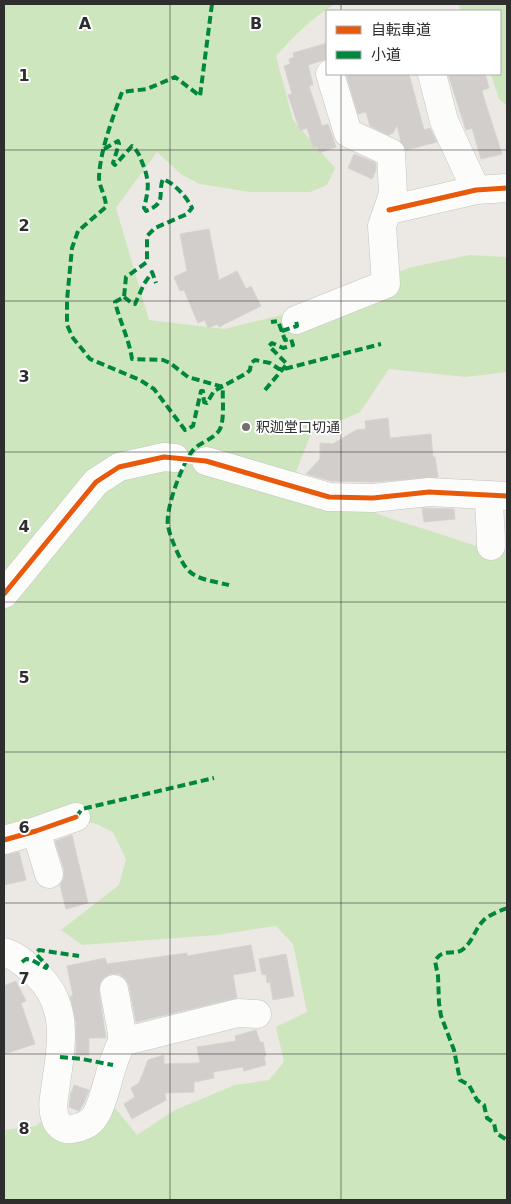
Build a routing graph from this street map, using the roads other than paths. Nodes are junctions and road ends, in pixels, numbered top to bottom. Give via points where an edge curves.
1 (330, 75) edge
2 (432, 75) edge
3 (507, 188) edge
4 (476, 190) junction
5 (389, 210) junction
6 (296, 320) dead end
7 (175, 458) dead end
8 (206, 462) dead end
9 (498, 496) edge
10 (491, 546) dead end
11 (4, 594) edge
12 (76, 817) dead end
13 (36, 832) junction
14 (4, 840) edge
15 (49, 874) dead end
16 (13, 957) edge
17 (114, 989) dead end
18 (257, 1014) dead end
19 (122, 1042) junction

1 - 5 street via 348,133 391,153 393,194
2 - 4 street via 444,121
3 - 4 street
4 - 5 street
5 - 6 street via 382,226 386,284
7 - 11 street via 164,457 118,468 96,482
8 - 9 street via 328,497 373,498 430,492
9 - 10 street via 489,526
12 - 13 street
13 - 14 street
13 - 15 street
16 - 19 street via 38,976 56,1001 61,1030 53,1105 59,1125 67,1129 81,1128 93,1120
17 - 19 street
18 - 19 street via 238,1013

